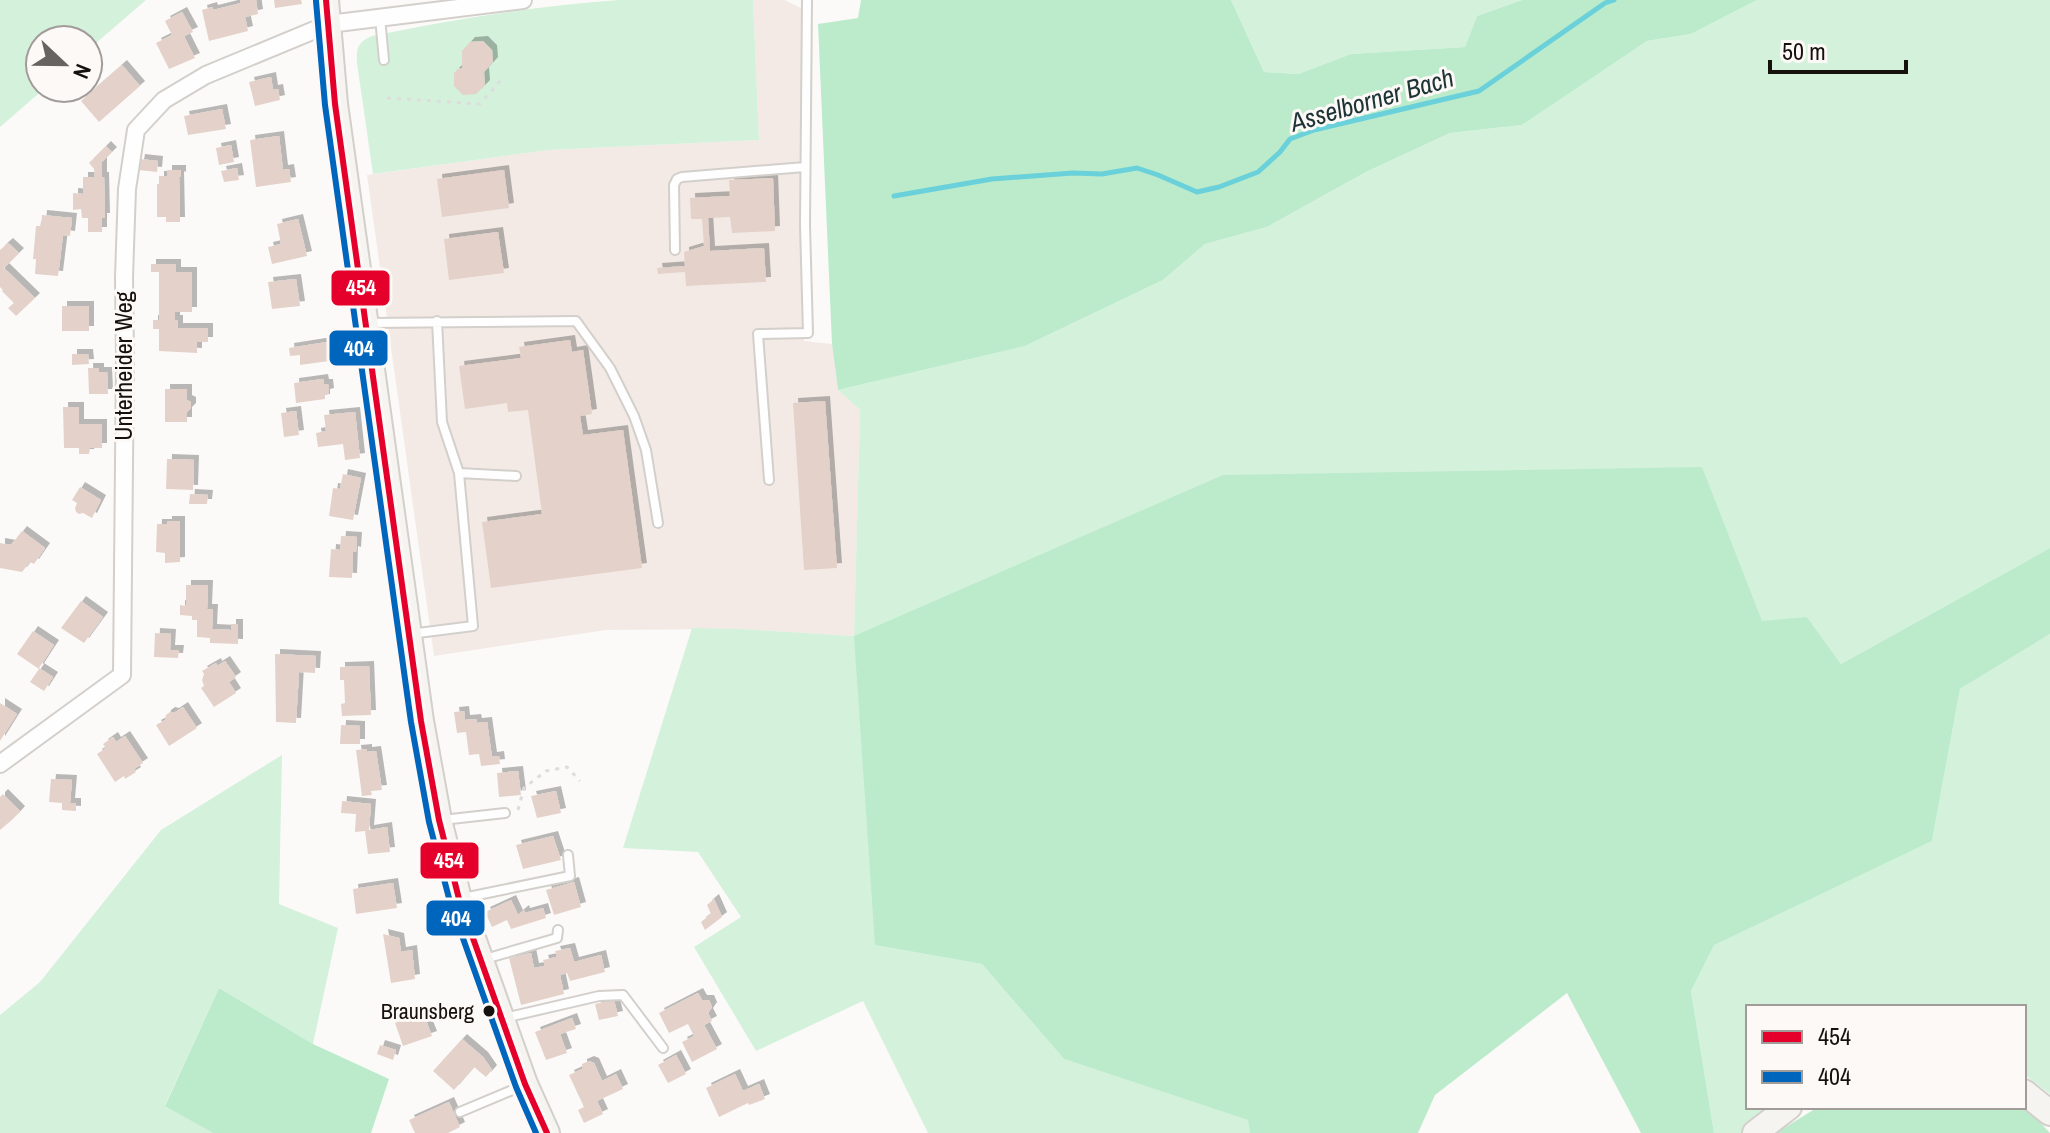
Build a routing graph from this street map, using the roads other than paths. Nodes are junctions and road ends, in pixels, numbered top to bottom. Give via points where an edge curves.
1 (523, 0) edge
2 (807, 0) edge
3 (327, 12) edge
4 (380, 18) junction
5 (384, 60) dead end
6 (805, 167) junction
7 (675, 250) dead end
8 (437, 321) junction
9 (366, 323) junction
10 (459, 473) junction
11 (516, 476) dead end
12 (769, 480) dead end
13 (658, 523) dead end
14 (409, 634) junction
15 (0, 764) edge
16 (505, 813) road end
17 (439, 820) junction
18 (568, 855) dead end
19 (459, 899) junction
20 (558, 930) dead end
21 (479, 961) junction
22 (502, 1019) junction
23 (663, 1048) dead end
24 (525, 1084) junction
25 (2026, 1094) edge
26 (1786, 1109) edge
27 (460, 1112) dead end
28 (2050, 1113) edge
29 (547, 1133) edge
30 (1755, 1133) edge

1 - 4 street
2 - 6 lane
3 - 4 street
3 - 9 main road
3 - 15 street, Unterheider Weg via 164,100 136,130 127,189 124,277 122,675
4 - 5 lane
6 - 7 lane via 677,179
6 - 12 lane via 808,333 758,334
8 - 9 lane
8 - 10 lane via 442,422
8 - 13 lane via 576,321 610,368 634,416 646,450
9 - 14 main road
10 - 11 lane
10 - 14 lane via 473,626
14 - 17 main road
16 - 17 lane
17 - 19 main road
18 - 19 lane via 570,876
19 - 21 main road
20 - 21 lane via 557,938
21 - 22 main road
22 - 23 lane via 623,995
22 - 24 main road
24 - 27 lane
24 - 29 main road
25 - 28 main road
26 - 30 main road

